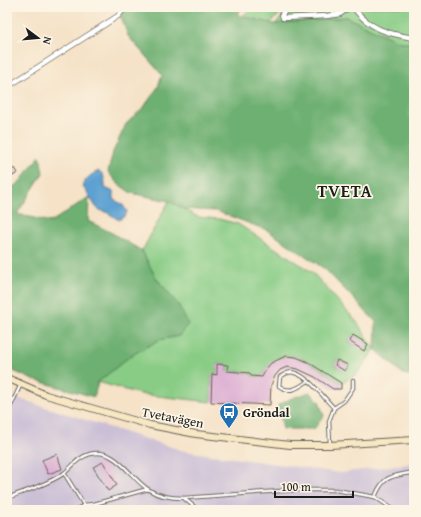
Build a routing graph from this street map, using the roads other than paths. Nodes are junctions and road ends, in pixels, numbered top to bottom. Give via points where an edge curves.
1 (126, 7) edge
2 (290, 7) edge
3 (352, 7) edge
4 (414, 38) edge
5 (7, 87) edge
6 (7, 378) edge
7 (353, 380) dead end
8 (308, 381) junction
9 (21, 384) junction
10 (334, 408) junction
11 (7, 414) edge
12 (414, 440) edge
13 (330, 445) junction
14 (414, 472) edge
15 (64, 473) junction
16 (148, 489) junction
17 (375, 497) junction
18 (7, 498) edge
19 (184, 498) junction
20 (84, 505) junction
21 (76, 510) edge
22 (198, 510) edge
23 (394, 510) edge

1 - 5 street via 118,16
2 - 3 street via 282,14 283,18 340,14
3 - 4 street via 372,26 388,33
6 - 9 main road, Tvetavägen
7 - 10 lane via 353,388 344,401
8 - 8 lane via 296,373 287,372 280,376 279,386 284,389 296,389
8 - 10 lane
9 - 11 lane
9 - 13 main road, Tvetavägen via 46,395 170,430 290,445
10 - 13 lane via 329,421
12 - 13 main road, Tvetavägen
14 - 17 lane via 386,479
15 - 16 lane via 76,460 90,454 102,453 111,456
15 - 18 lane via 38,487
15 - 20 lane
16 - 19 lane via 161,495
16 - 20 lane
17 - 19 lane via 336,490 295,490
17 - 23 lane
19 - 22 lane
20 - 21 lane

